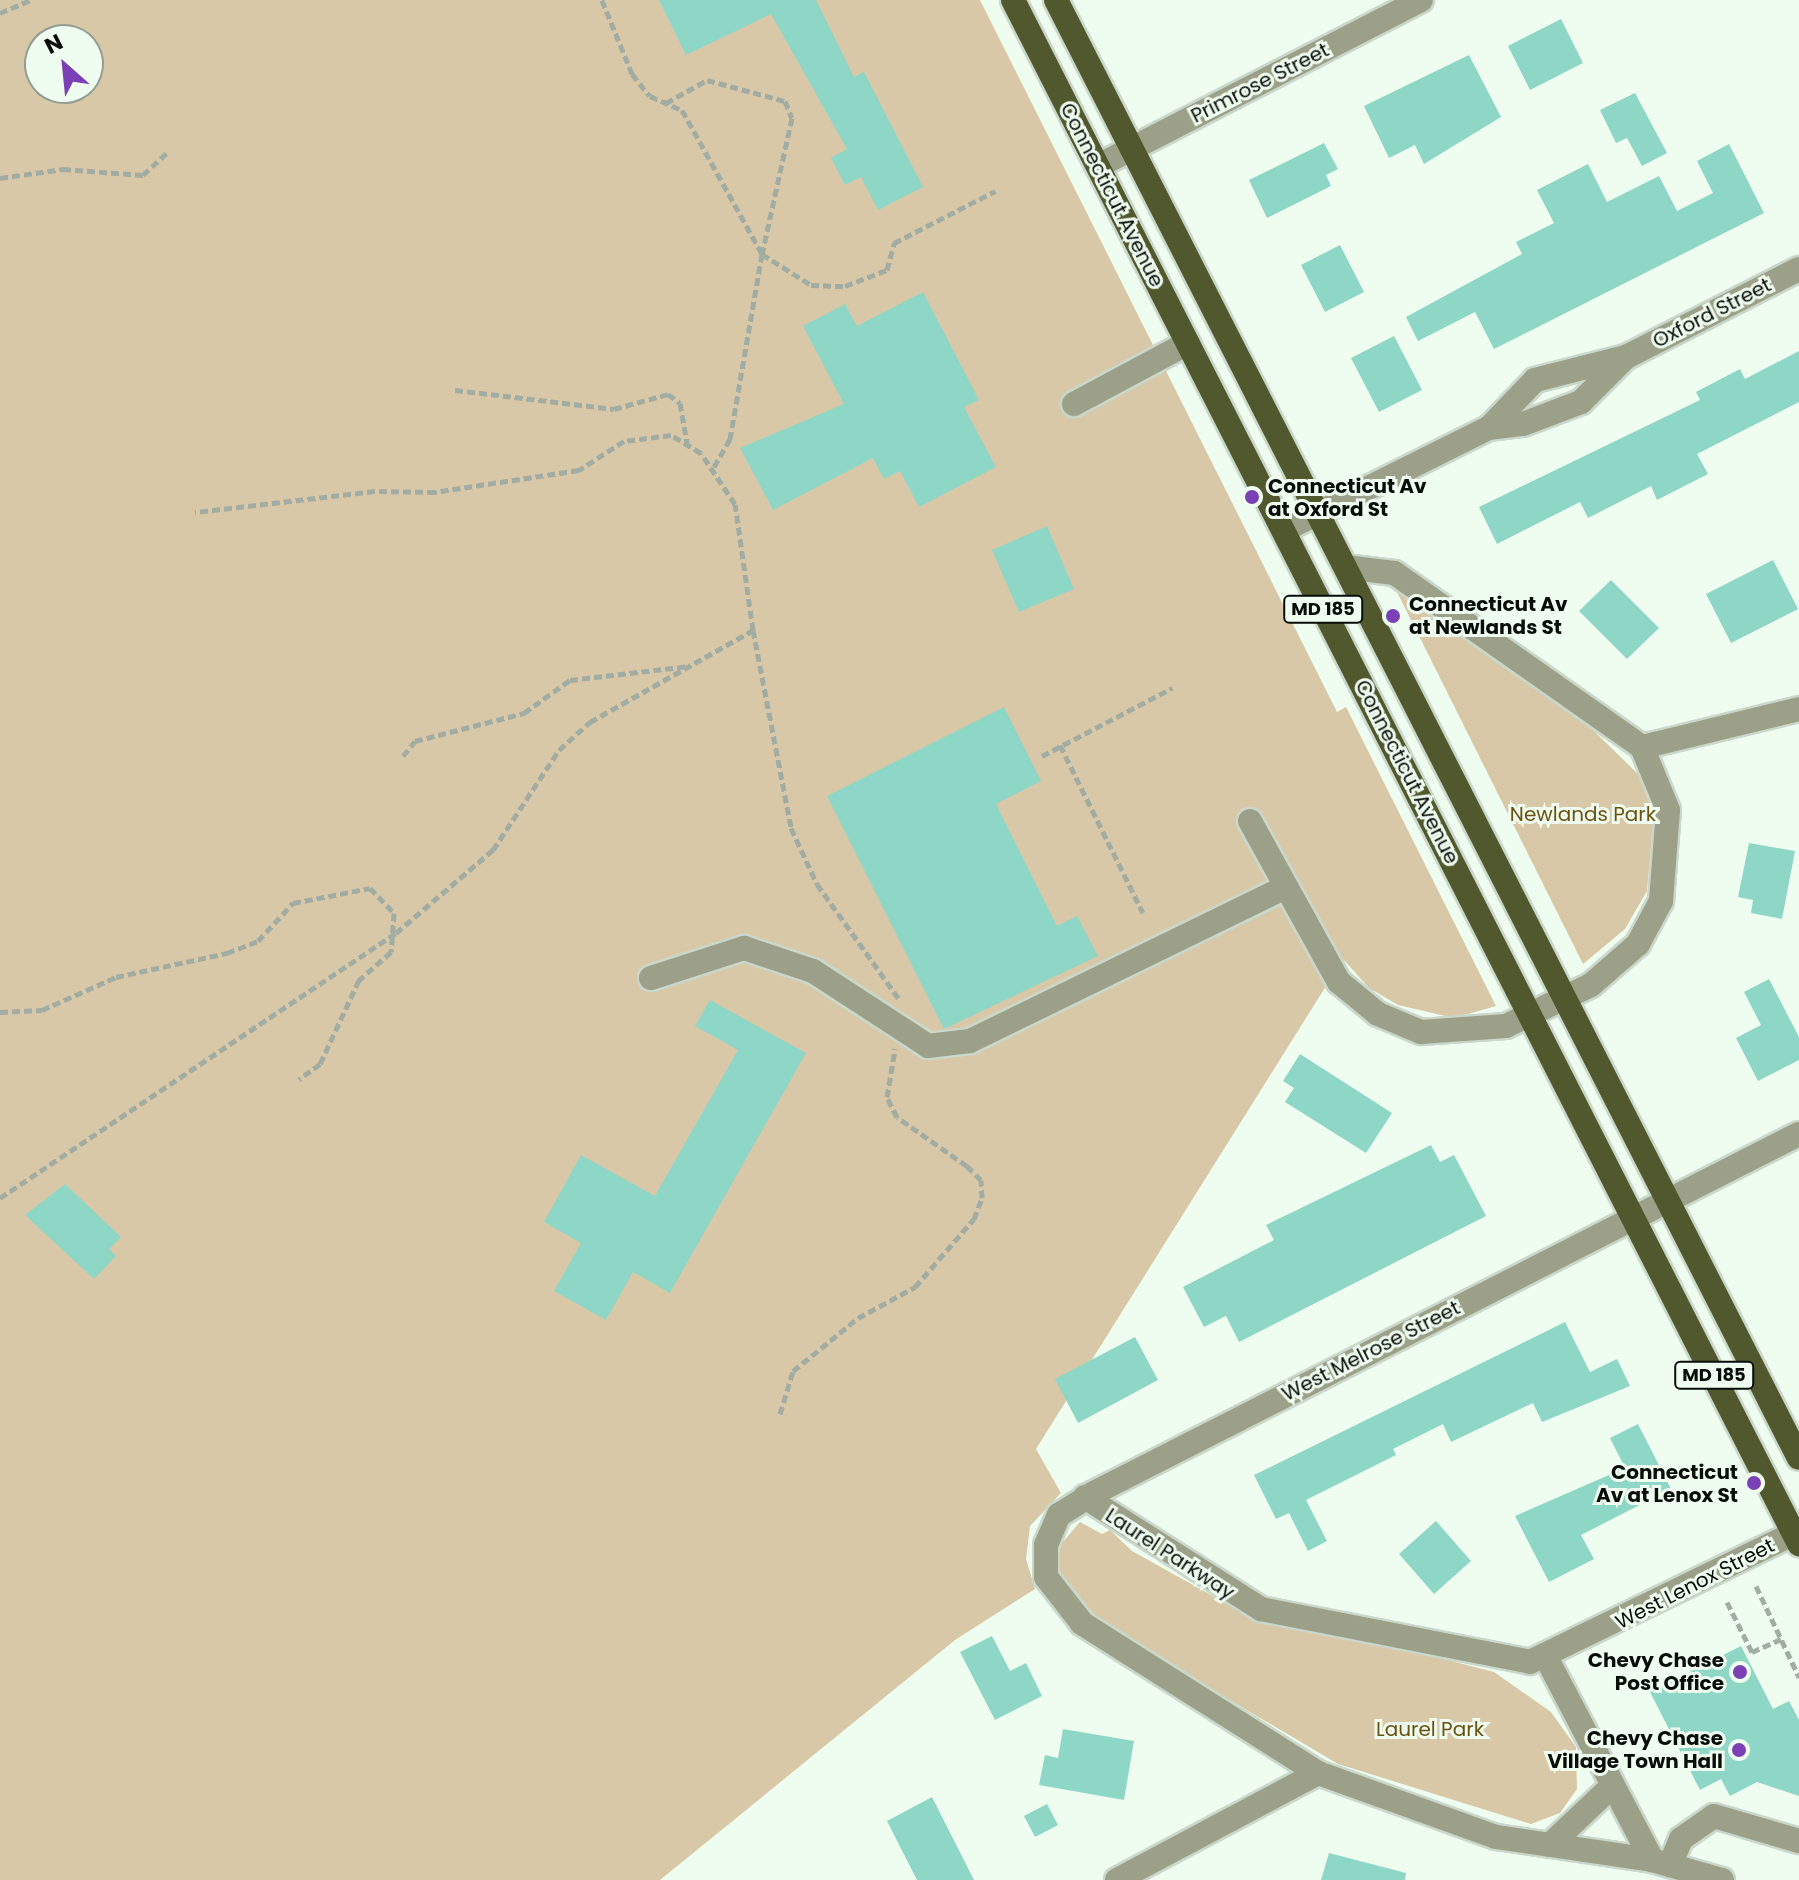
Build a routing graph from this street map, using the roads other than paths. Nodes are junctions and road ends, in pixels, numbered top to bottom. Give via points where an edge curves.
1 (1013, 0) edge
2 (1056, 0) edge
3 (1421, 0) edge
4 (1132, 149) junction
5 (1098, 166) junction
6 (1799, 269) edge
7 (1188, 343) junction
8 (1626, 357) junction
9 (1074, 404) dead end
10 (1489, 428) junction
11 (1318, 513) junction
12 (1284, 530) junction
13 (1345, 567) junction
14 (1799, 709) edge
15 (1642, 747) junction
16 (1250, 821) dead end
17 (1284, 888) junction
18 (651, 978) dead end
19 (1559, 1001) junction
20 (1530, 1015) junction
21 (1799, 1134) edge
22 (1662, 1203) junction
23 (1633, 1217) junction
24 (1799, 1458) edge
25 (1085, 1497) junction
26 (1797, 1536) edge
27 (1547, 1659) junction
28 (1318, 1773) junction
29 (1611, 1787) junction
30 (1799, 1841) edge
31 (1550, 1845) junction
32 (1661, 1863) junction
33 (1117, 1880) edge
34 (1722, 1880) edge

1 - 5 main road, Connecticut Avenue / MD 185
2 - 4 main road, Connecticut Avenue / MD 185
3 - 4 street, Primrose Street
4 - 5 street, Primrose Street
4 - 11 main road, Connecticut Avenue / MD 185
5 - 7 main road, Connecticut Avenue / MD 185
6 - 8 street, Oxford Street
7 - 9 street
7 - 12 main road, Connecticut Avenue / MD 185
8 - 10 street, Oxford Street via 1581,402 1523,424
8 - 10 street, Oxford Street via 1535,380
10 - 11 street, Oxford Street
11 - 12 street, Oxford Street
11 - 13 main road, Connecticut Avenue / MD 185
12 - 20 main road, Connecticut Avenue / MD 185
13 - 15 street via 1394,573
13 - 19 main road, Connecticut Avenue / MD 185
14 - 15 street
15 - 19 street via 1668,810 1661,901 1621,965
16 - 17 street
17 - 18 street via 970,1041 928,1046 813,971 744,948
17 - 20 street via 1339,982 1378,1014 1421,1032 1472,1033
19 - 20 street
19 - 22 main road, Connecticut Avenue / MD 185
20 - 23 main road, Connecticut Avenue / MD 185
21 - 22 street, West Melrose Street
22 - 23 street, West Melrose Street
22 - 24 main road, Connecticut Avenue / MD 185
23 - 25 street, West Melrose Street
23 - 26 main road, Connecticut Avenue / MD 185
25 - 27 street, Laurel Parkway via 1261,1609 1515,1661
25 - 28 street, Laurel Parkway via 1048,1531 1044,1563 1054,1592 1082,1623 1174,1687
26 - 27 street, West Lenox Street
27 - 29 street
28 - 31 street, Laurel Parkway via 1496,1837
28 - 33 street
29 - 31 street
29 - 32 street
30 - 32 street via 1714,1816 1681,1839
31 - 32 street, Laurel Parkway
32 - 34 street, Laurel Parkway

